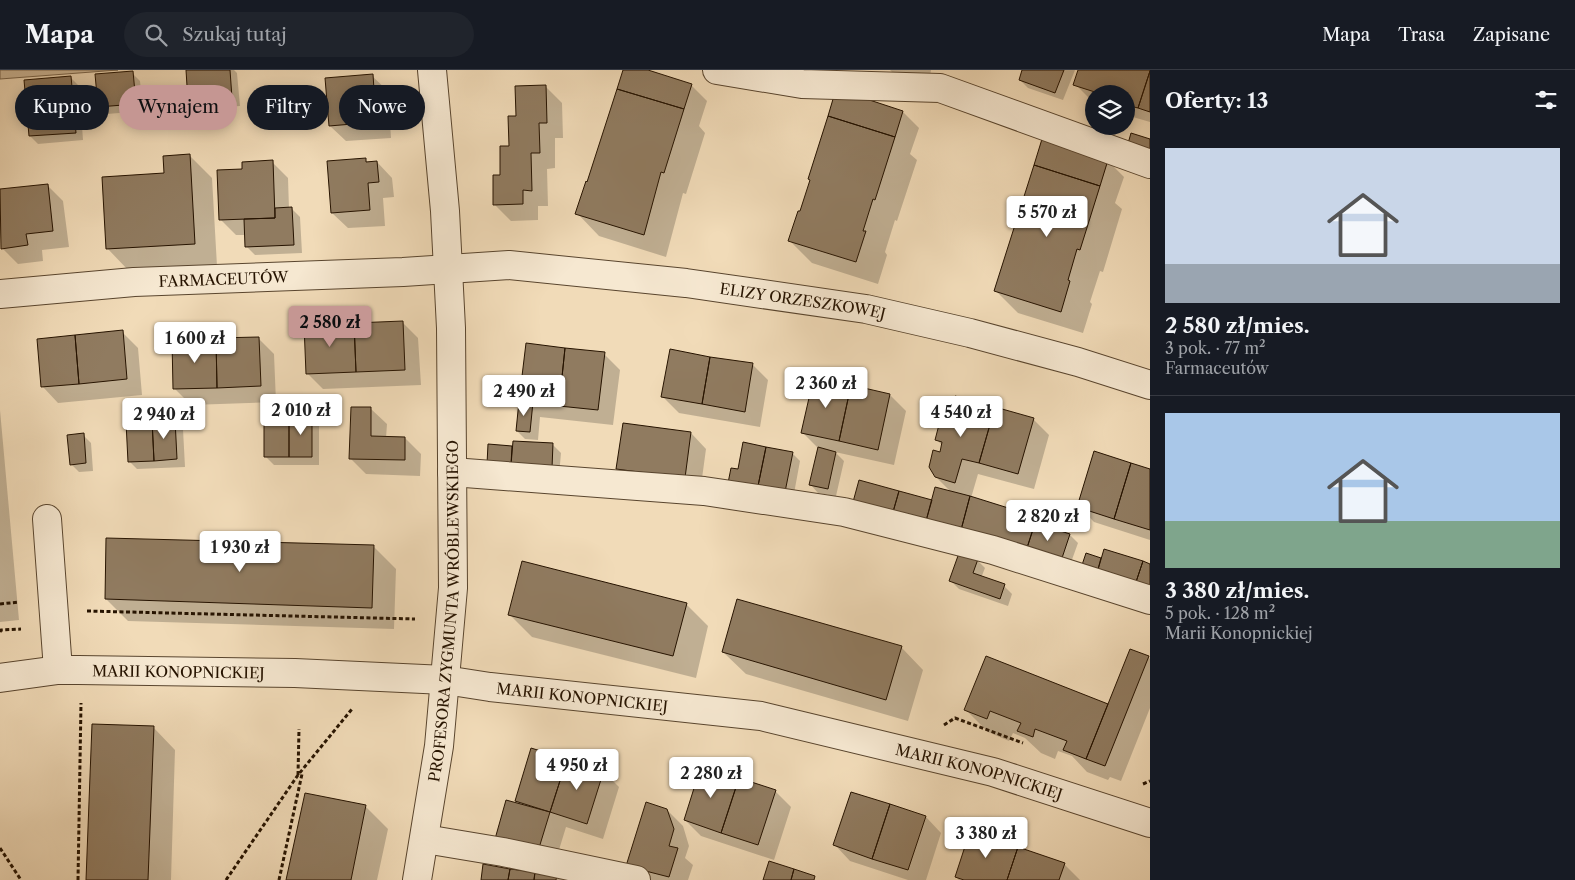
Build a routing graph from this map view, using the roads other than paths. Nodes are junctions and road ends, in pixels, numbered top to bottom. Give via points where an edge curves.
1 (432, 70) edge
2 (717, 70) edge
3 (1150, 164) edge
4 (447, 268) junction
5 (0, 294) edge
6 (1150, 385) edge
7 (452, 472) junction
8 (47, 519) dead end
9 (1150, 600) edge
10 (58, 670) junction
11 (0, 678) edge
12 (445, 680) junction
13 (1150, 823) edge
14 (425, 839) junction
15 (417, 880) edge
16 (636, 880) edge

1 - 4 street, PROFESORA ZYGMUNTA WRÓBLEWSKIEGO
2 - 3 street via 802,84 940,88
4 - 5 street, FARMACEUTÓW via 134,282
4 - 6 street, ELIZY ORZESZKOWEJ via 509,265 686,283 866,308 1078,362
4 - 7 street, PROFESORA ZYGMUNTA WRÓBLEWSKIEGO via 451,328
7 - 9 street via 704,491 844,512 993,550
7 - 12 street, PROFESORA ZYGMUNTA WRÓBLEWSKIEGO via 453,588
8 - 10 street
10 - 11 street, MARII KONOPNICKIEJ
10 - 12 street, MARII KONOPNICKIEJ via 248,672
12 - 13 street, MARII KONOPNICKIEJ via 761,716 994,772
12 - 14 street, PROFESORA ZYGMUNTA WRÓBLEWSKIEGO
14 - 15 street, PROFESORA ZYGMUNTA WRÓBLEWSKIEGO
14 - 16 street

